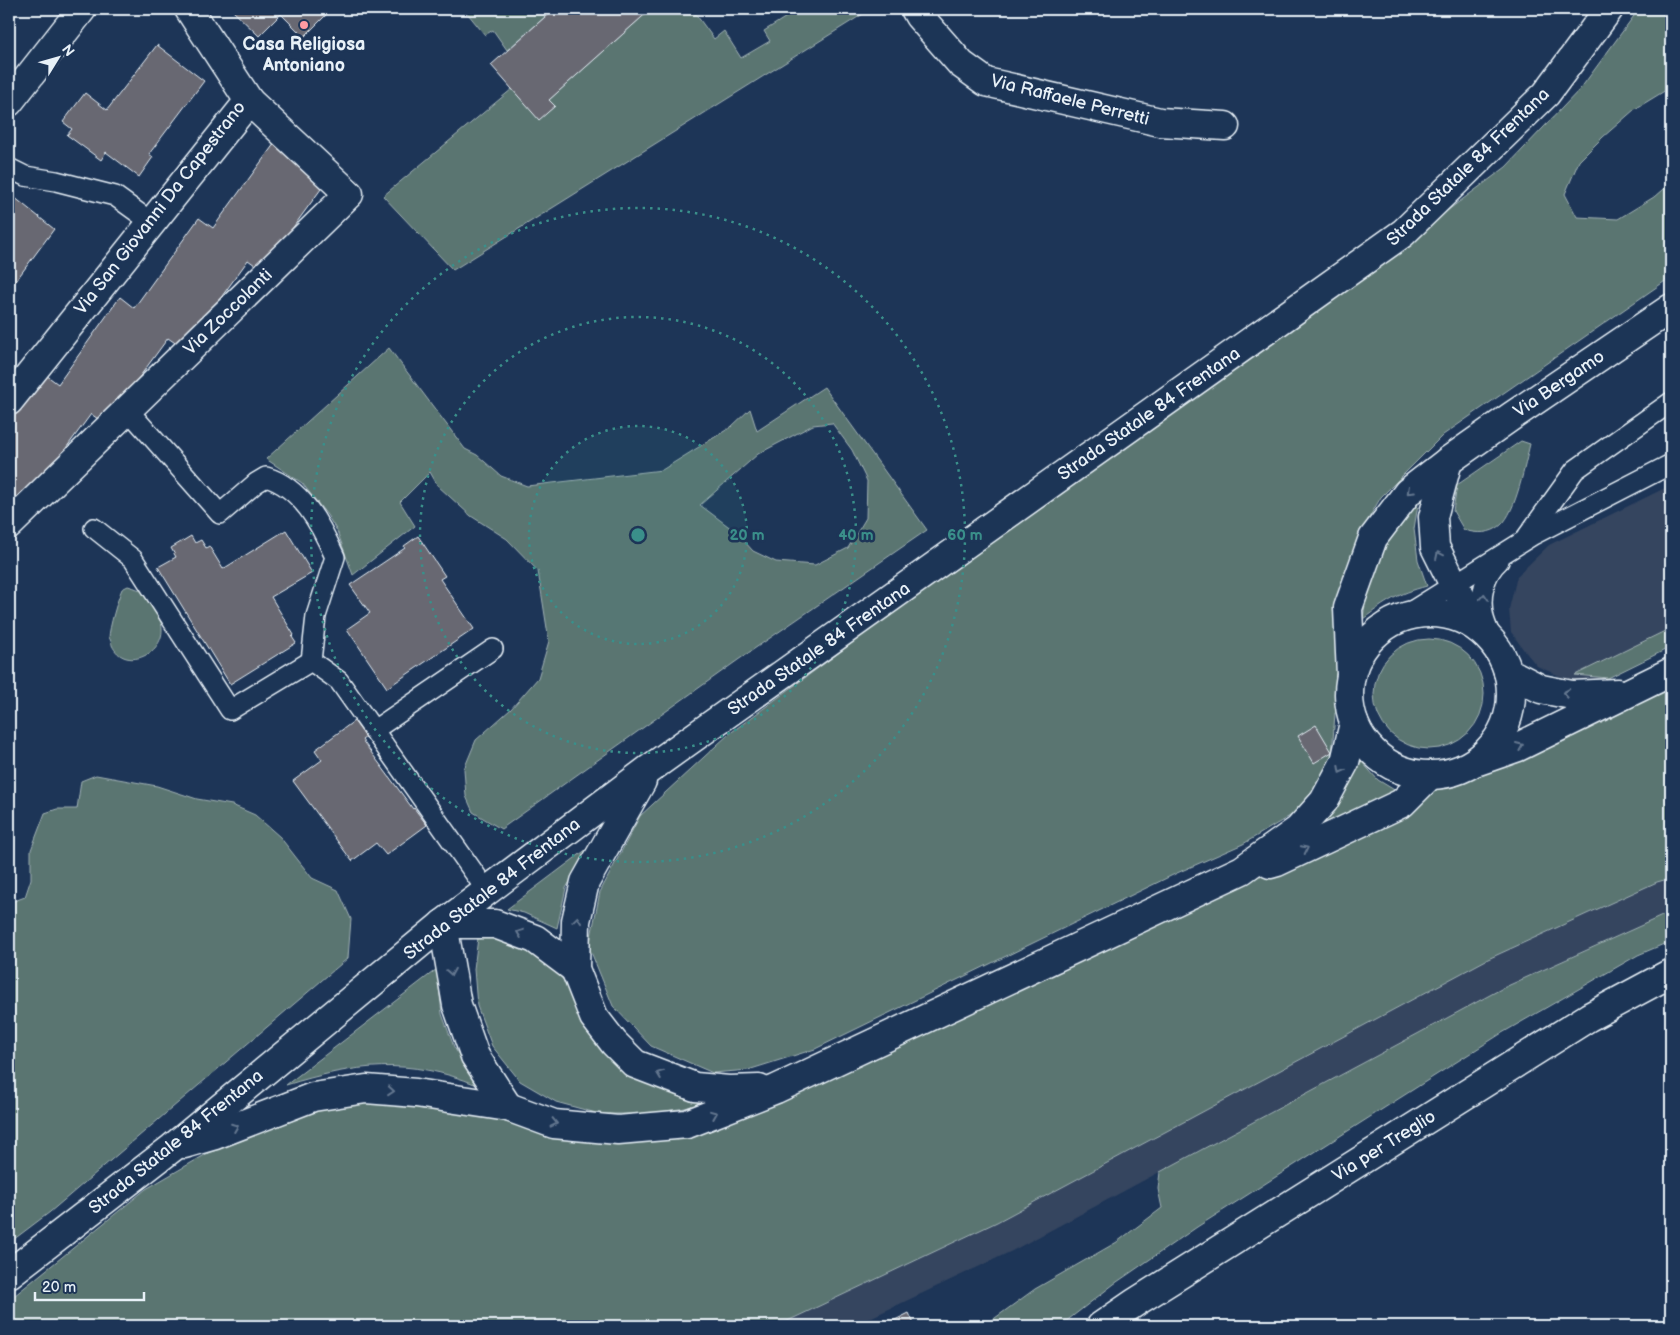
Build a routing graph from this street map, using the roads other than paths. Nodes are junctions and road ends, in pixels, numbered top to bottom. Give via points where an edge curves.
1 (82, 9) edge
2 (189, 9) edge
3 (915, 9) edge
4 (1609, 9) edge
5 (248, 101) junction
6 (9, 102) edge
7 (1225, 126) dead end
8 (9, 168) edge
9 (152, 222) junction
10 (1671, 308) edge
11 (9, 401) edge
12 (1671, 402) edge
13 (128, 410) junction
14 (1448, 461) junction
15 (1671, 464) edge
16 (9, 525) edge
17 (94, 528) dead end
18 (1518, 545) junction
19 (1454, 585) junction
20 (1402, 617) junction
21 (1486, 637) junction
22 (493, 649) dead end
23 (311, 661) junction
24 (1508, 672) junction
25 (1671, 672) edge
26 (1351, 675) junction
27 (1632, 692) junction
28 (1354, 724) junction
29 (374, 730) junction
30 (1474, 762) junction
31 (648, 770) junction
32 (1430, 775) junction
33 (1242, 870) junction
34 (488, 891) junction
35 (443, 924) junction
36 (575, 969) junction
37 (1671, 973) edge
38 (776, 1089) junction
39 (508, 1107) junction
40 (172, 1148) junction
41 (9, 1274) edge
42 (1101, 1326) edge

1 - 6 main road
2 - 5 main road, Via San Giovanni Da Capestrano
3 - 7 main road, Via Raffaele Perretti via 961,64 986,82 1160,122
4 - 31 main road, Strada Statale 84 Frentana via 1546,94 1403,233
5 - 9 main road, Via San Giovanni Da Capestrano
5 - 13 main road, Via Zoccolanti via 349,194
8 - 9 lane via 25,176 56,180 115,196
9 - 11 main road, Via San Giovanni Da Capestrano
10 - 14 main road, Via Bergamo
12 - 18 lane via 1575,470
13 - 16 main road, Via Zoccolanti
13 - 23 lane via 220,514 266,476 279,480 294,492 308,510 327,537 335,557 316,616
19 -> 14 main road via 1435,547 1434,527
14 -> 26 main road, Via Bergamo via 1408,492 1373,538 1348,608
15 - 18 lane
17 - 23 lane via 133,559 230,710
18 - 19 lane
21 -> 18 lane via 1482,599 1486,578 1496,563
19 - 20 lane
19 - 21 main road
20 - 21 main road via 1442,614 1461,619
20 - 26 main road via 1384,626 1369,640
21 - 24 main road
22 - 29 lane
23 - 29 lane via 339,682
27 -> 24 main road via 1572,695 1541,689
24 - 30 main road via 1511,692 1509,713 1502,732 1490,749
25 - 27 main road
26 - 28 main road via 1350,708
30 -> 27 main road via 1518,747
28 - 32 main road via 1364,741 1392,766 1410,773
28 -> 33 main road via 1345,762 1324,800 1298,830
29 - 34 lane
30 - 32 main road via 1446,774
31 - 34 main road, Strada Statale 84 Frentana
36 -> 31 main road via 576,921 585,882
33 -> 32 main road via 1277,862 1402,802
33 - 38 main road
34 - 35 main road, Strada Statale 84 Frentana
36 -> 35 main road via 535,939 494,924
35 -> 39 main road via 457,1005 475,1056
35 - 40 main road, Strada Statale 84 Frentana
38 -> 36 main road via 695,1087 635,1064 614,1044 594,1017
37 - 42 main road, Via per Treglio via 1589,1017
39 -> 38 main road via 554,1124 618,1130 686,1124
40 -> 39 main road via 313,1097 366,1090
40 - 41 main road, Strada Statale 84 Frentana

